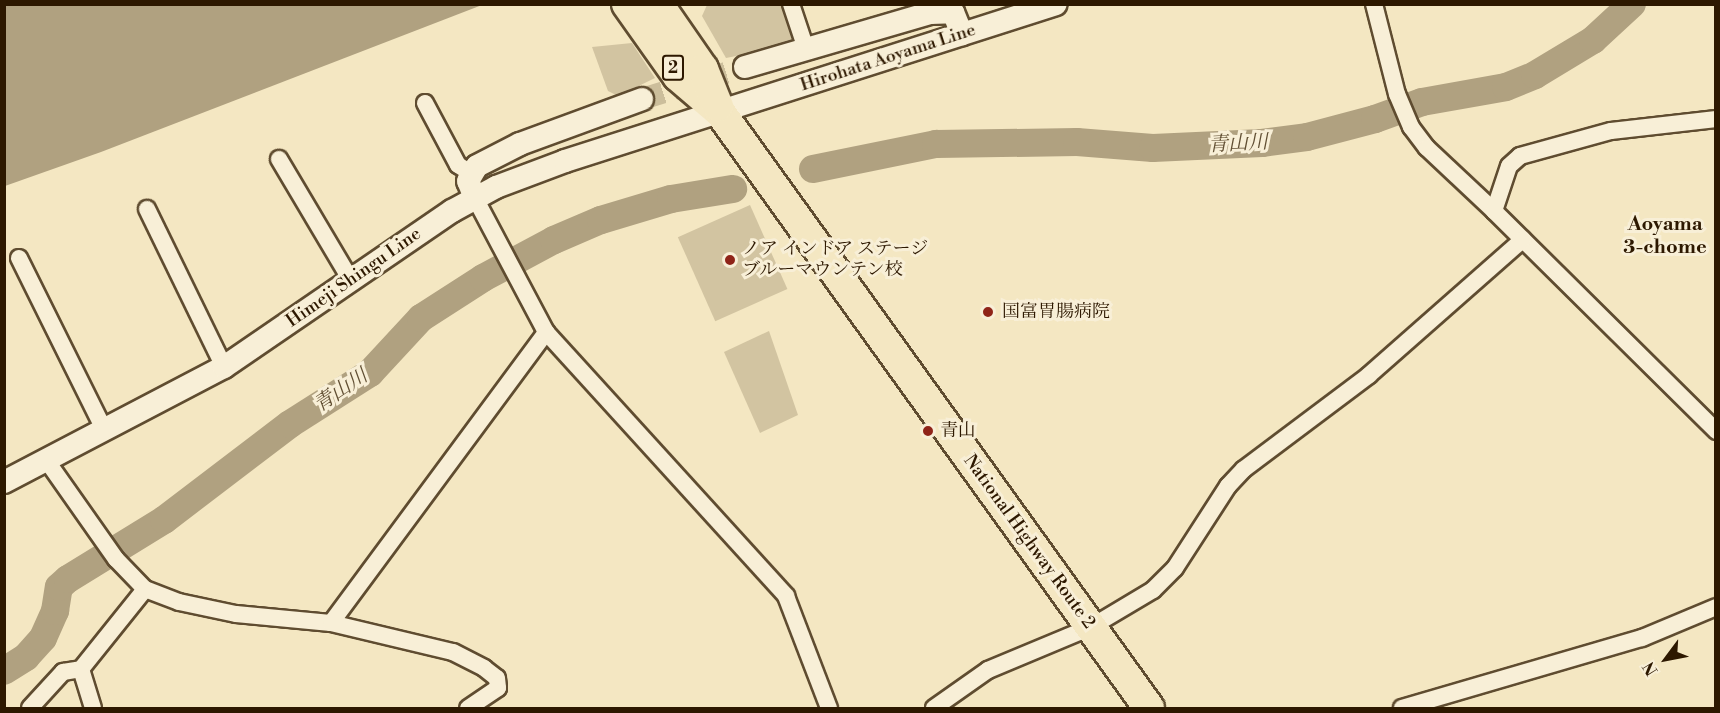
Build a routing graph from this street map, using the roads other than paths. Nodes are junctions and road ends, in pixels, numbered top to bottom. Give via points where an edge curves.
1 (791, 4) edge
2 (1056, 4) edge
3 (1374, 4) edge
4 (645, 8) edge
5 (962, 34) junction
6 (806, 49) junction
7 (745, 67) tunnel mouth
8 (642, 99) tunnel mouth
9 (425, 103) dead end
10 (720, 112) junction
11 (1716, 119) edge
12 (279, 159) dead end
13 (471, 173) junction
14 (475, 198) junction
15 (147, 209) dead end
16 (1494, 211) junction
17 (1523, 239) junction
18 (19, 258) dead end
19 (352, 282) junction
20 (546, 332) junction
21 (224, 367) junction
22 (105, 431) junction
23 (1716, 431) edge
24 (47, 461) junction
25 (4, 482) edge
26 (145, 590) junction
27 (1716, 607) edge
28 (331, 623) junction
29 (1091, 627) junction
30 (81, 669) junction
31 (30, 708) edge
32 (93, 708) edge
33 (468, 708) edge
34 (829, 708) edge
35 (934, 708) edge
36 (1149, 708) edge
37 (1402, 708) edge

1 - 6 street
2 - 5 main road, Hirohata Aoyama Line
3 - 16 street via 1397,94 1411,127 1427,148
4 - 10 highway, National Highway Route 2 / 2 via 678,76
5 - 6 main road via 953,12 930,13
5 - 10 main road, Hirohata Aoyama Line
6 - 7 main road
8 - 13 main road via 520,144
9 - 13 street via 458,165
10 - 14 main road, Himeji Shingu Line via 530,173
10 - 29 highway, National Highway Route 2 / 2
11 - 16 street via 1611,131 1520,156 1509,166
12 - 19 street
13 - 14 main road via 468,181
14 - 19 main road, Himeji Shingu Line via 413,236
14 - 20 street
15 - 21 street
16 - 17 street
17 - 23 street
17 - 29 street via 1369,375 1244,469 1228,486 1175,568 1153,590
18 - 22 street
19 - 21 main road, Himeji Shingu Line
20 - 28 street
20 - 34 street via 786,596
21 - 22 main road, Himeji Shingu Line
22 - 24 main road, Himeji Shingu Line
24 - 25 main road, Himeji Shingu Line
24 - 26 street via 116,559
26 - 28 street via 236,614
26 - 30 street
27 - 37 street via 1642,638
28 - 33 street via 453,652 484,668 497,678 498,688
29 - 35 street via 988,670
29 - 36 highway, National Highway Route 2 / 2
30 - 31 street via 63,672
30 - 32 street

